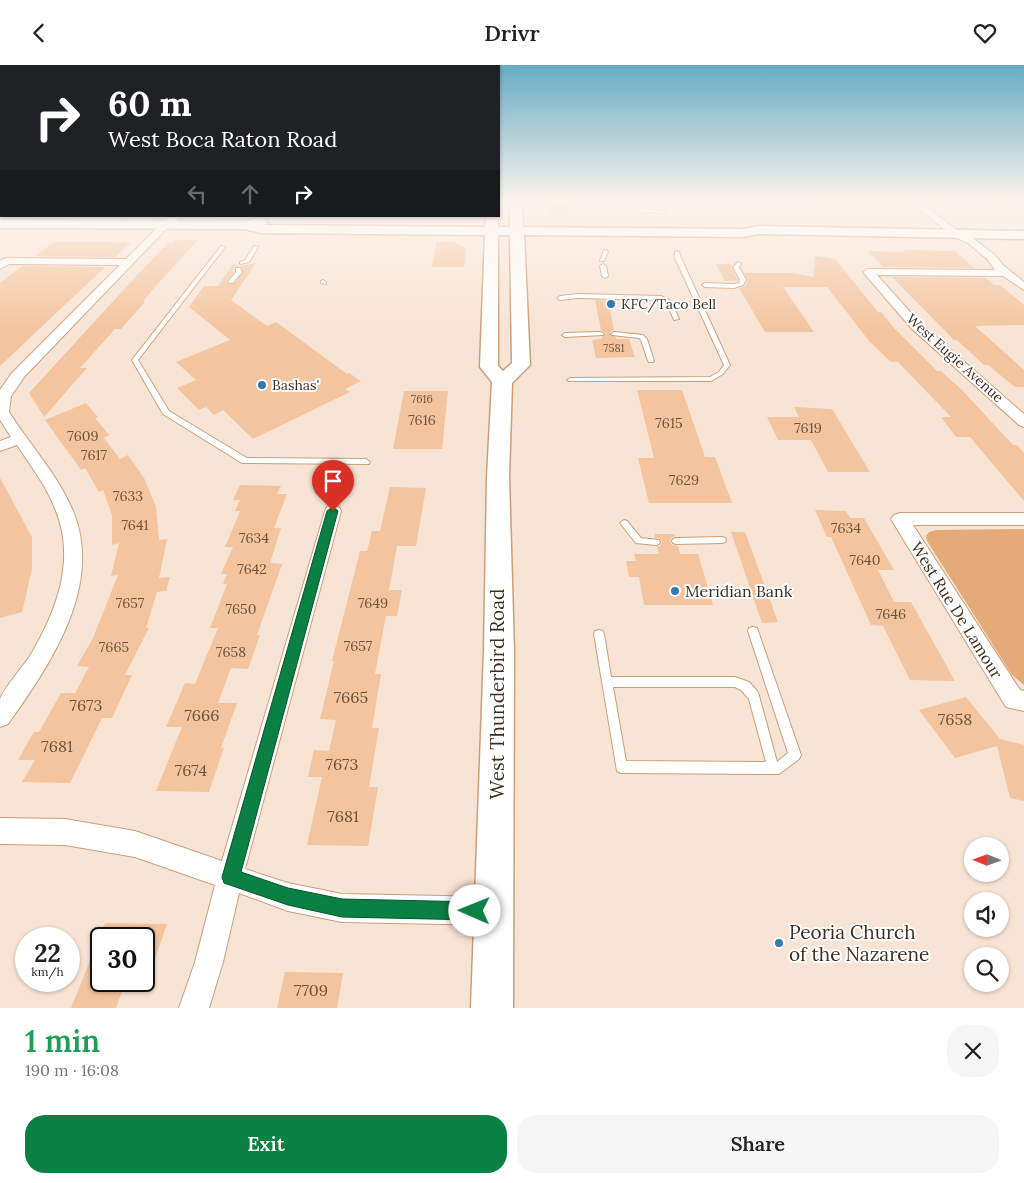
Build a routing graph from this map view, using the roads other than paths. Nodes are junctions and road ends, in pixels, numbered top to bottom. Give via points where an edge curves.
1 (147, 244) edge
2 (492, 244) edge
3 (517, 244) edge
4 (964, 244) edge
5 (223, 247) dead end
6 (256, 247) dead end
7 (606, 251) dead end
8 (677, 252) dead end
9 (130, 262) junction
10 (3, 263) edge
11 (738, 264) dead end
12 (1005, 272) junction
13 (608, 276) dead end
14 (1024, 277) edge
15 (231, 282) dead end
16 (705, 285) dead end
17 (1024, 287) edge
18 (560, 298) dead end
19 (676, 319) dead end
20 (601, 334) dead end
21 (615, 334) dead end
22 (565, 335) dead end
23 (651, 361) dead end
24 (570, 380) dead end
25 (502, 381) junction
26 (1024, 422) edge
27 (19, 439) junction
28 (0, 447) edge
29 (366, 462) dead end
30 (333, 511) dead end
31 (1024, 519) edge
32 (624, 523) dead end
33 (722, 540) dead end
34 (657, 545) dead end
35 (677, 545) dead end
36 (753, 631) dead end
37 (599, 634) dead end
38 (607, 682) junction
39 (1019, 701) edge
40 (0, 716) edge
41 (773, 767) junction
42 (0, 831) edge
43 (230, 877) junction
44 (494, 911) junction
45 (194, 1008) edge
46 (492, 1008) edge

1 - 9 street
2 - 25 main road via 489,367
3 - 25 main road via 521,365
4 - 12 street
5 - 29 lane via 135,360 166,411 245,461
6 - 15 lane
7 - 13 lane
8 - 24 lane via 727,365 721,373 712,379
9 - 10 street
9 - 27 street via 10,384 3,396 2,412
11 - 16 lane via 736,267 743,280 741,284
12 - 14 street
12 - 17 street
12 - 26 street, West Eugie Avenue via 868,272 916,326
18 - 19 lane via 661,299 669,302
20 - 22 lane
21 - 23 lane via 636,334 644,339
25 - 44 main road, West Thunderbird Road via 498,477
27 - 28 street
27 - 40 street via 66,513 74,552 72,575 58,623 43,653
30 - 43 street
31 - 39 street, West Rue De Lamour via 900,519
32 - 34 lane via 639,541
33 - 35 lane via 689,541
36 - 41 lane via 796,755 779,768
37 - 38 lane
38 - 41 lane via 735,682 745,686 754,696
38 - 41 lane via 621,767
42 - 43 street via 65,833 135,844
43 - 44 street via 288,897 342,908
43 - 45 street
44 - 46 main road, West Thunderbird Road

